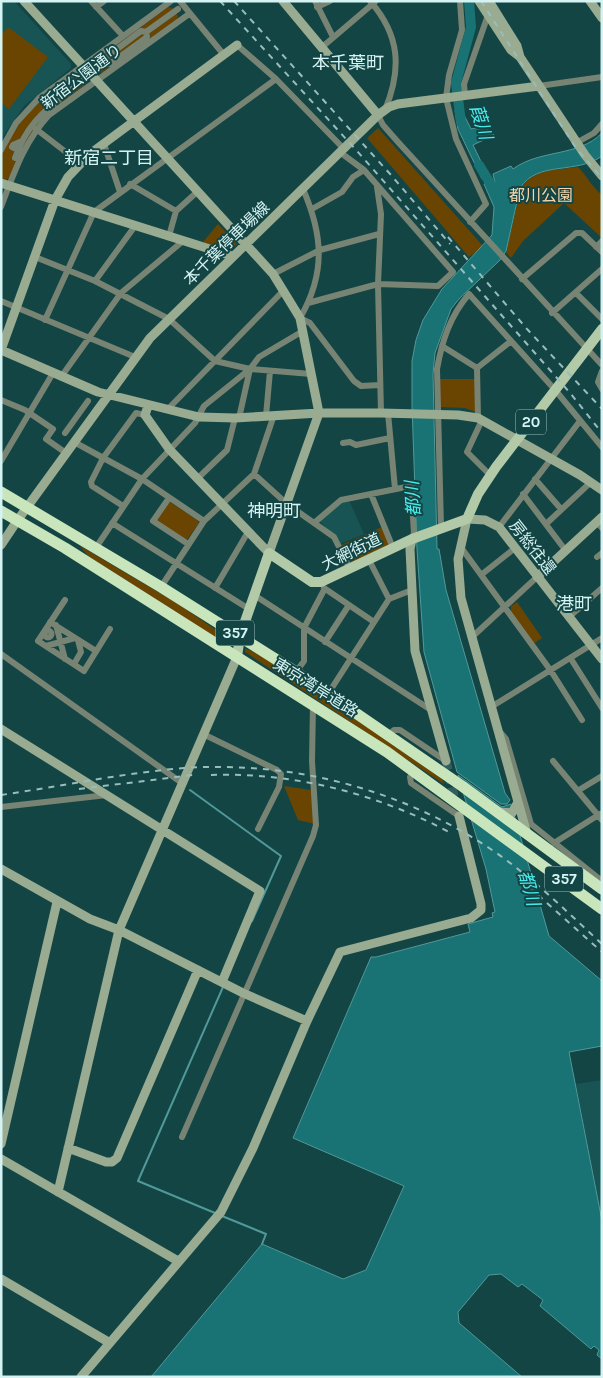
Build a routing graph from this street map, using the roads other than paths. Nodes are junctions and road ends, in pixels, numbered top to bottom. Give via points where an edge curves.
1 (24, 1) edge
2 (91, 1) edge
3 (104, 1) edge
4 (171, 1) edge
5 (180, 1) edge
6 (284, 1) edge
7 (330, 1) edge
8 (460, 1) edge
9 (479, 1) edge
10 (590, 1) edge
11 (373, 2) edge
12 (489, 2) edge
13 (316, 4) edge
14 (96, 7) junction
15 (178, 9) dead end
16 (189, 14) junction
17 (488, 16) junction
18 (602, 18) edge
19 (123, 36) junction
20 (333, 37) junction
21 (236, 45) joint
22 (320, 48) junction
23 (224, 56) junction
24 (520, 57) junction
25 (82, 65) junction
26 (602, 77) edge
27 (276, 79) junction
28 (95, 80) junction
29 (539, 86) junction
30 (456, 97) junction
31 (382, 112) junction
32 (133, 122) junction
33 (602, 124) edge
34 (36, 129) junction
35 (576, 142) junction
36 (104, 144) junction
37 (9, 148) edge
38 (343, 151) junction
39 (166, 158) junction
40 (80, 163) junction
41 (364, 170) junction
42 (602, 176) edge
43 (6, 183) edge
44 (130, 184) junction
45 (377, 186) junction
46 (303, 189) junction
47 (120, 192) junction
48 (197, 192) junction
49 (56, 200) junction
50 (1, 207) edge
51 (312, 209) junction
52 (176, 211) junction
53 (94, 212) junction
54 (470, 222) junction
55 (135, 226) junction
56 (380, 234) junction
57 (170, 236) junction
58 (183, 241) junction
59 (602, 241) edge
60 (245, 245) junction
61 (596, 247) junction
62 (320, 250) junction
63 (602, 252) edge
64 (232, 256) junction
65 (35, 257) junction
66 (66, 269) junction
67 (602, 269) edge
68 (273, 274) junction
69 (522, 279) junction
70 (95, 281) junction
71 (378, 284) junction
72 (284, 290) junction
73 (121, 293) junction
74 (576, 293) junction
75 (1, 301) edge
76 (308, 303) junction
77 (16, 307) junction
78 (552, 313) junction
79 (300, 318) junction
80 (169, 319) junction
81 (602, 319) edge
82 (45, 320) junction
83 (602, 329) edge
84 (303, 332) junction
85 (89, 340) junction
86 (511, 341) junction
87 (442, 346) junction
88 (1, 350) edge
89 (586, 350) junction
90 (135, 357) junction
91 (215, 361) junction
92 (602, 365) edge
93 (477, 368) junction
94 (250, 369) junction
95 (270, 371) junction
96 (602, 371) edge
97 (312, 374) junction
98 (57, 375) junction
99 (380, 385) junction
100 (602, 389) edge
101 (556, 391) junction
102 (108, 395) junction
103 (1, 400) edge
104 (88, 401) dead end
105 (146, 410) junction
106 (167, 410) junction
107 (29, 413) junction
108 (319, 413) junction
109 (385, 413) junction
110 (438, 414) junction
111 (270, 416) junction
112 (199, 417) junction
113 (237, 418) junction
114 (480, 419) junction
115 (580, 421) junction
116 (67, 436) junction
117 (390, 438) junction
118 (518, 440) junction
119 (343, 443) dead end
120 (602, 447) edge
121 (169, 450) junction
122 (66, 453) junction
123 (103, 458) junction
124 (551, 459) junction
125 (1, 461) edge
126 (254, 474) junction
127 (490, 476) junction
128 (142, 479) junction
129 (197, 479) junction
130 (535, 479) junction
131 (591, 482) junction
132 (395, 489) junction
133 (602, 490) edge
134 (1, 492) edge
135 (371, 494) junction
136 (523, 494) junction
137 (169, 498) junction
138 (287, 504) junction
139 (221, 505) junction
140 (123, 506) junction
141 (26, 508) junction
142 (562, 509) junction
143 (1, 511) edge
144 (467, 519) junction
145 (17, 520) junction
146 (204, 521) junction
147 (600, 522) edge
148 (112, 523) junction
149 (314, 523) junction
150 (546, 524) junction
151 (441, 527) junction
152 (499, 527) junction
153 (248, 532) junction
154 (412, 539) junction
155 (188, 544) junction
156 (1, 545) edge
157 (460, 546) junction
158 (393, 548) junction
159 (515, 548) junction
160 (95, 550) junction
161 (566, 551) junction
162 (269, 553) junction
163 (369, 560) junction
164 (175, 563) junction
165 (350, 569) junction
166 (481, 575) junction
167 (537, 577) junction
168 (323, 586) junction
169 (161, 587) junction
170 (215, 588) junction
171 (602, 588) edge
172 (412, 590) junction
173 (254, 595) junction
174 (389, 599) junction
175 (65, 600) dead end
176 (349, 606) junction
177 (505, 607) junction
178 (249, 609) junction
179 (569, 617) junction
180 (374, 622) junction
181 (53, 624) junction
182 (304, 628) junction
183 (110, 629) dead end
184 (49, 635) junction
185 (240, 636) junction
186 (471, 638) junction
187 (602, 638) edge
188 (76, 639) junction
189 (326, 642) junction
190 (46, 646) junction
191 (592, 646) junction
192 (96, 651) junction
193 (1, 654) edge
194 (237, 657) junction
195 (65, 658) junction
196 (351, 658) junction
197 (602, 659) edge
198 (570, 660) junction
199 (74, 664) junction
200 (551, 671) junction
201 (296, 672) junction
202 (328, 694) junction
203 (313, 703) junction
204 (491, 707) junction
205 (602, 708) edge
206 (431, 710) junction
207 (582, 720) dead end
208 (496, 726) junction
209 (1, 729) edge
210 (203, 734) junction
211 (388, 735) junction
212 (446, 761) joint
213 (553, 761) dead end
214 (602, 776) edge
215 (182, 783) junction
216 (579, 790) junction
217 (107, 795) junction
218 (518, 802) junction
219 (1, 807) edge
220 (462, 812) junction
221 (499, 812) junction
222 (600, 816) edge
223 (162, 830) junction
224 (258, 830) dead end
225 (523, 831) junction
226 (554, 843) junction
227 (1, 869) edge
228 (601, 885) edge
229 (602, 901) edge
230 (57, 902) junction
231 (602, 909) edge
232 (119, 930) junction
233 (198, 970) junction
234 (224, 983) junction
235 (244, 993) junction
236 (307, 1021) junction
237 (182, 1137) dead end
238 (1, 1144) edge
239 (68, 1148) junction
240 (1, 1159) edge
241 (58, 1192) junction
242 (178, 1261) junction
243 (1, 1279) edge
244 (110, 1343) junction
245 (81, 1377) edge

1 - 25 street
2 - 14 street
3 - 14 street
4 - 19 street, 新宿公園通り
5 - 16 street
6 - 22 street
7 - 13 street
8 - 30 street via 462,30 449,75
9 - 17 street
10 - 18 street
11 - 20 street
11 - 31 street via 387,22 397,66 394,85
12 - 24 street via 517,46
13 - 20 street
14 - 19 street
15 - 37 street via 105,58 102,64 50,104 22,141
16 - 23 street
16 - 28 street, 新宿公園通り
17 - 24 street via 511,50
17 - 30 street via 464,84
19 - 25 street, 新宿公園通り
20 - 22 street
21 - 23 street
21 - 27 street
22 - 31 street
23 - 32 street
24 - 29 street
25 - 28 street
25 - 37 street, 新宿公園通り via 27,109 12,130
26 - 29 street
27 - 38 street
27 - 39 street
28 - 32 street
28 - 34 street, 新宿公園通り
29 - 30 street
29 - 35 street
30 - 31 street via 398,104
30 - 54 street via 456,139 486,204
31 - 38 street, 本千葉停車場線
31 - 54 street via 383,125
32 - 36 street
32 - 39 street
33 - 35 street via 594,133
34 - 40 street
34 - 43 street, 新宿公園通り
35 - 42 street
36 - 40 street
36 - 47 street
37 - 43 street
38 - 41 street
38 - 46 street, 本千葉停車場線
39 - 44 street
39 - 48 street
40 - 49 street
41 - 45 street
41 - 51 street via 350,180 342,192
43 - 49 street
43 - 50 street, 新宿公園通り
44 - 47 street
44 - 52 street
45 - 56 street
45 - 71 street via 453,272 438,286
46 - 51 street
46 - 60 street, 本千葉停車場線
47 - 53 street
48 - 52 street
48 - 60 street
49 - 53 street
49 - 65 street
51 - 62 street
52 - 57 street
53 - 55 street
53 - 66 street
54 - 69 street
55 - 57 street
55 - 70 street
56 - 62 street
56 - 71 street
57 - 58 street
58 - 64 street
58 - 73 street
59 - 61 street
60 - 64 street, 本千葉停車場線
60 - 68 street
61 - 63 street
61 - 69 street via 582,233 576,233
62 - 68 street
62 - 76 street
64 - 80 street, 本千葉停車場線
65 - 66 street
65 - 77 street
66 - 70 street
66 - 82 street
67 - 74 street
68 - 72 street
69 - 78 street
70 - 73 street
71 - 76 street
71 - 99 street
72 - 79 street
72 - 91 street
73 - 80 street
73 - 85 street
74 - 78 street
74 - 81 street
75 - 77 street
76 - 79 street
77 - 82 street
77 - 88 street
78 - 89 street
79 - 84 street
79 - 99 street via 310,323 354,381 361,386
80 - 90 street, 本千葉停車場線
80 - 91 street
82 - 85 street
83 - 89 main road, 20
84 - 94 street via 259,357
84 - 97 street
85 - 90 street
85 - 98 street
86 - 87 street via 468,294 453,314
86 - 93 street
86 - 101 street
87 - 93 street
87 - 110 street via 437,369
88 - 98 street
89 - 92 street
89 - 101 main road, 20
90 - 102 street, 本千葉停車場線
91 - 94 street
91 - 106 street
93 - 114 street
94 - 95 street
94 - 112 street via 204,406
94 - 113 street
95 - 97 street
95 - 111 street
96 - 100 street via 598,382
97 - 108 street
98 - 102 street
98 - 107 street
99 - 109 street
101 - 115 street
101 - 118 main road, 20
102 - 105 street
102 - 116 street, 本千葉停車場線
103 - 107 street
104 - 116 street
105 - 106 street
105 - 121 street
105 - 123 street via 136,413
106 - 112 street
107 - 122 street via 53,429 46,439
107 - 125 street
108 - 109 street
108 - 111 street
108 - 138 street
109 - 110 street
109 - 117 street
110 - 114 street
110 - 151 street
111 - 113 street
111 - 126 street
112 - 113 street
112 - 121 street
113 - 129 street via 227,450
114 - 118 street
114 - 127 street via 467,452
115 - 120 street
115 - 124 street
116 - 122 street, 本千葉停車場線
116 - 123 street
117 - 119 street via 356,445
117 - 132 street
118 - 124 street
118 - 127 main road, 20
121 - 128 street
121 - 129 street
122 - 141 street, 本千葉停車場線
123 - 128 street
123 - 140 street via 92,486
124 - 130 street
124 - 131 street
126 - 138 street
126 - 139 street
127 - 144 main road, 20
128 - 137 street
128 - 140 street
129 - 139 street
130 - 136 street
130 - 142 street
131 - 133 street
131 - 142 street
132 - 135 street
132 - 154 street via 411,486
134 - 141 highway, 東京湾岸道路 / 357
135 - 149 street via 341,500
135 - 158 street
136 - 150 street
136 - 152 street
137 - 146 street
137 - 155 street via 153,521
138 - 149 street
138 - 162 street
139 - 146 street
139 - 153 street
140 - 148 street
141 - 145 street, 本千葉停車場線
141 - 160 highway, 東京湾岸道路 / 357
142 - 150 street
143 - 145 highway, 東京湾岸道路 / 357
144 - 151 main road, 大網街道
144 - 152 street, 房総往還 via 485,520
144 - 157 street
145 - 156 street, 本千葉停車場線
145 - 194 highway, 東京湾岸道路 / 357
146 - 155 street
147 - 161 street
148 - 160 street
148 - 164 street
149 - 165 street via 334,537
150 - 161 street
151 - 154 main road, 大網街道
152 - 159 street, 房総往還
153 - 162 street
153 - 170 street
154 - 158 main road, 大網街道
154 - 172 street
155 - 164 street
157 - 166 street
157 - 186 street via 458,584
158 - 163 main road, 大網街道
159 - 166 street
159 - 167 street, 房総往還
160 - 169 highway, 東京湾岸道路 / 357
161 - 167 street
162 - 168 main road, 大網街道
162 - 173 main road
163 - 165 main road, 大網街道
163 - 174 street
164 - 169 street
164 - 170 street
165 - 168 main road, 大網街道
166 - 177 street
167 - 177 street
167 - 179 street, 房総往還
168 - 176 street
168 - 182 street
169 - 185 highway, 東京湾岸道路 / 357
170 - 178 street
171 - 179 street
172 - 174 street
172 - 206 street via 415,651
173 - 178 main road
173 - 182 street
174 - 180 street
175 - 181 street
176 - 180 street
176 - 189 street
177 - 186 street
177 - 200 street
178 - 185 main road
179 - 191 street, 房総往還
180 - 196 street
181 - 184 street
181 - 184 street
181 - 188 street
182 - 189 street
182 - 201 street via 304,662
183 - 192 street
184 - 188 street
184 - 190 street
184 - 190 street via 38,641
184 - 195 street
185 - 194 main road
185 - 201 highway, 東京湾岸道路 / 357
186 - 204 street
187 - 191 street
188 - 192 street
188 - 199 street via 81,652
189 - 196 street
190 - 195 street
191 - 197 street, 房総往還
191 - 198 street
192 - 199 street via 84,670
193 - 215 street
194 - 203 highway, 東京湾岸道路 / 357
194 - 210 street
195 - 199 street
196 - 202 street
196 - 206 street
198 - 200 street
198 - 205 street
200 - 204 street
200 - 207 street
201 - 202 highway, 東京湾岸道路 / 357
202 - 211 highway, 東京湾岸道路 / 357
203 - 220 highway, 東京湾岸道路 / 357 via 415,770
203 - 235 street via 316,825
204 - 208 street
206 - 212 street
208 - 218 street
208 - 226 street via 506,739 531,824
209 - 217 street
210 - 215 street
210 - 224 street via 281,774 279,787
211 - 212 street via 400,730
211 - 221 highway, 東京湾岸道路 / 357
213 - 216 street
214 - 216 street
215 - 223 street
216 - 222 street
217 - 219 street
217 - 223 street
218 - 221 street via 512,812
218 - 225 street
220 - 231 highway, 東京湾岸道路 / 357 via 524,851
220 - 236 street via 481,910 471,918 340,952
221 - 225 highway, 東京湾岸道路 / 357
222 - 226 street
223 - 232 street
223 - 234 street via 260,891
225 - 228 highway, 東京湾岸道路 / 357
225 - 229 highway via 534,849
226 - 228 street
227 - 230 street
230 - 232 street
230 - 238 street
232 - 233 street
232 - 239 street
233 - 234 street
233 - 239 street via 117,1158 106,1162
234 - 235 street
235 - 236 street
235 - 237 street
236 - 242 street via 253,1148 218,1214
239 - 241 street
240 - 241 street
241 - 242 street
242 - 244 street
243 - 244 street
244 - 245 street

